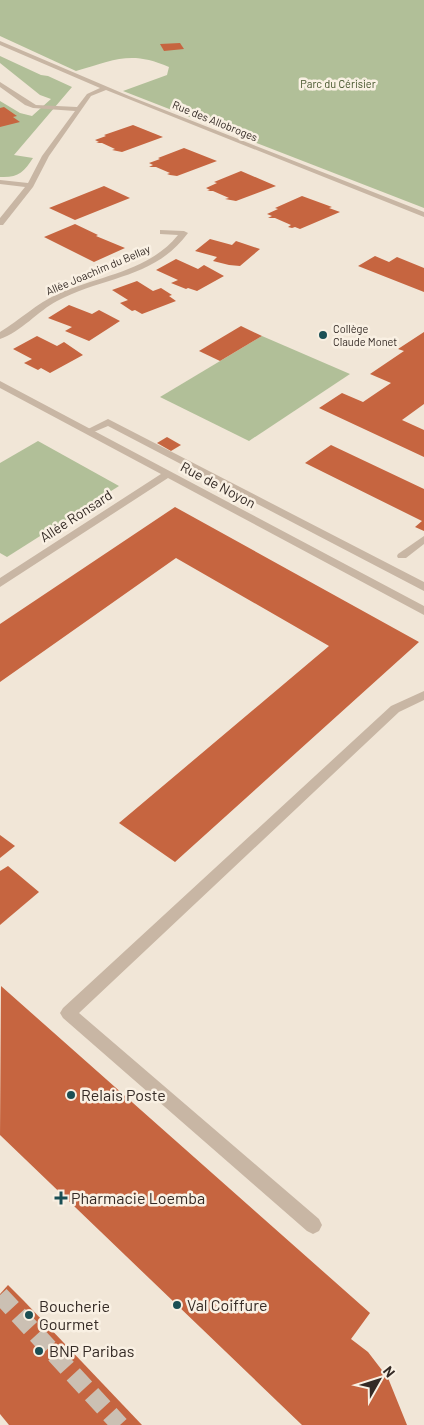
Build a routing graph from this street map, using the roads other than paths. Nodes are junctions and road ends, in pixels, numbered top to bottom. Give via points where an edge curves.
1 (0, 43) edge
2 (0, 84) edge
3 (106, 88) junction
4 (79, 109) junction
5 (0, 182) edge
6 (30, 185) junction
7 (424, 215) edge
8 (0, 223) edge
9 (163, 232) dead end
10 (0, 336) edge
11 (0, 384) edge
12 (89, 431) junction
13 (168, 474) junction
14 (424, 539) edge
15 (402, 556) dead end
16 (0, 583) edge
17 (424, 586) edge
18 (424, 610) edge
19 (424, 695) edge
20 (313, 1225) dead end

1 - 3 street, Rue des Allobroges
2 - 4 street via 27,104
3 - 4 street via 89,94
3 - 7 street, Rue des Allobroges
4 - 6 street
5 - 6 street
6 - 8 street
9 - 10 street, Allée Joachim du Bellay via 184,233 165,253 139,267 60,296
11 - 12 street, Rue de Noyon
12 - 13 street, Rue de Noyon
12 - 17 street via 108,422
13 - 16 street, Allée Ronsard
13 - 18 street, Rue de Noyon
14 - 15 street
19 - 20 street via 395,709 68,1013

